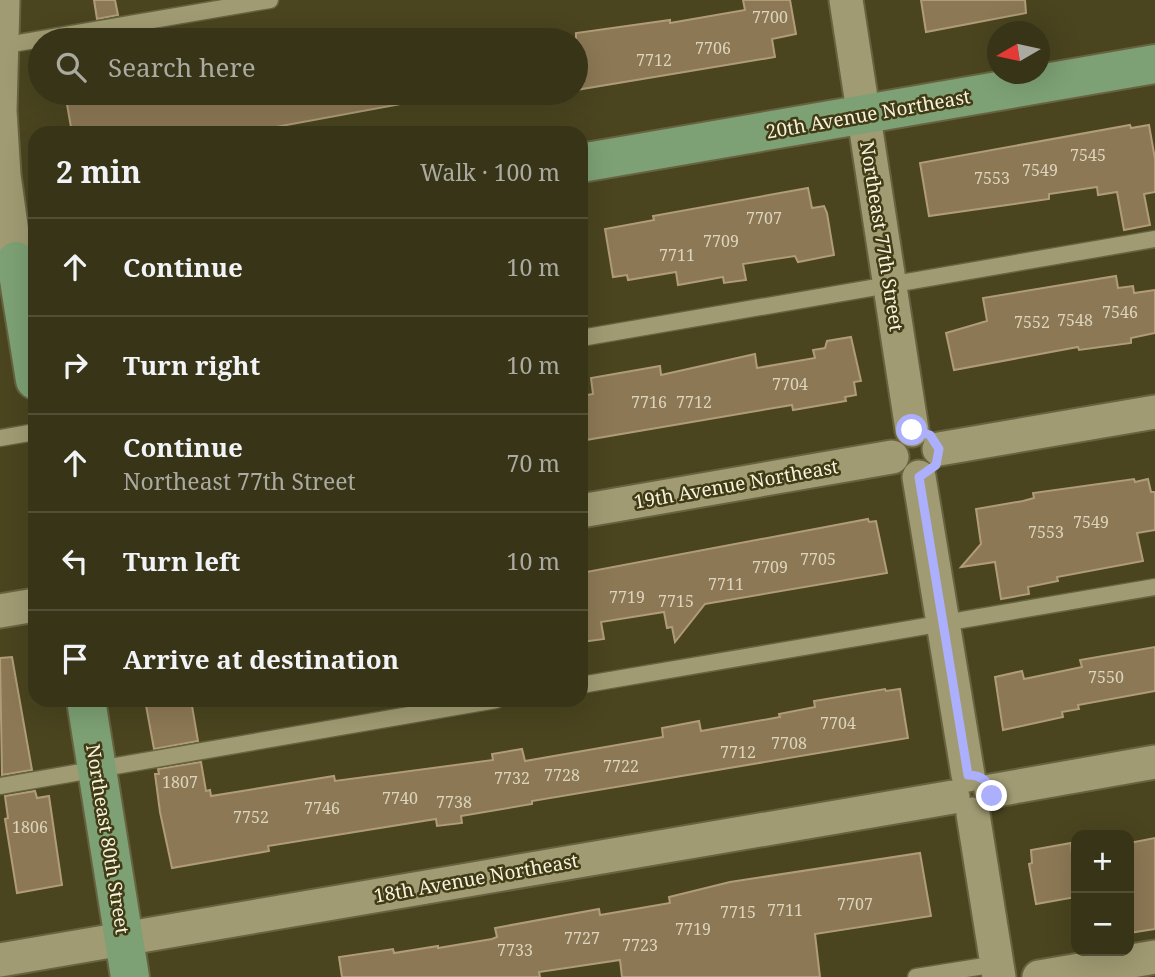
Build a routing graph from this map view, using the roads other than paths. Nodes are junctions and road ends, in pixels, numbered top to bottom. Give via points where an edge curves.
1 (3, 0) edge
2 (270, 0) edge
3 (846, 0) edge
4 (106, 28) edge
5 (28, 41) edge
6 (1, 46) edge
7 (1155, 64) edge
8 (863, 115) junction
9 (588, 162) edge
10 (1155, 239) edge
11 (17, 261) edge
12 (890, 285) junction
13 (28, 334) edge
14 (588, 337) edge
15 (1155, 412) edge
16 (28, 433) edge
17 (0, 438) edge
18 (925, 440) junction
19 (891, 457) junction
20 (919, 477) junction
21 (588, 509) edge
22 (1155, 587) edge
23 (28, 606) edge
24 (0, 611) edge
25 (943, 624) junction
26 (588, 684) edge
27 (87, 707) edge
28 (456, 707) edge
29 (1155, 762) edge
30 (97, 769) junction
31 (0, 786) edge
32 (971, 795) junction
33 (123, 937) junction
34 (1155, 957) edge
35 (0, 960) edge
36 (998, 970) edge
37 (130, 977) edge
38 (916, 977) edge
39 (1039, 977) edge

1 - 6 street
2 - 4 lane
3 - 8 street, Northeast 77th Street
5 - 6 lane
6 - 11 street via 0,111
7 - 8 street, 20th Avenue Northeast
8 - 9 street, 20th Avenue Northeast
8 - 12 street, Northeast 77th Street
10 - 12 lane
11 - 13 street
12 - 14 lane
12 - 18 street, Northeast 77th Street
15 - 18 street
16 - 17 lane
18 - 19 street via 896,439
18 - 20 street via 936,465
19 - 20 street via 901,473
19 - 21 street, 19th Avenue Northeast
20 - 25 street
22 - 25 lane
23 - 24 street
25 - 26 lane
25 - 32 street
27 - 30 street, Northeast 80th Street
28 - 30 lane
29 - 32 street, 18th Avenue Northeast
30 - 31 lane
30 - 33 street, Northeast 80th Street
32 - 33 street, 18th Avenue Northeast
32 - 36 street
33 - 35 street, 18th Avenue Northeast
33 - 37 street, Northeast 80th Street
34 - 39 street
36 - 38 lane

